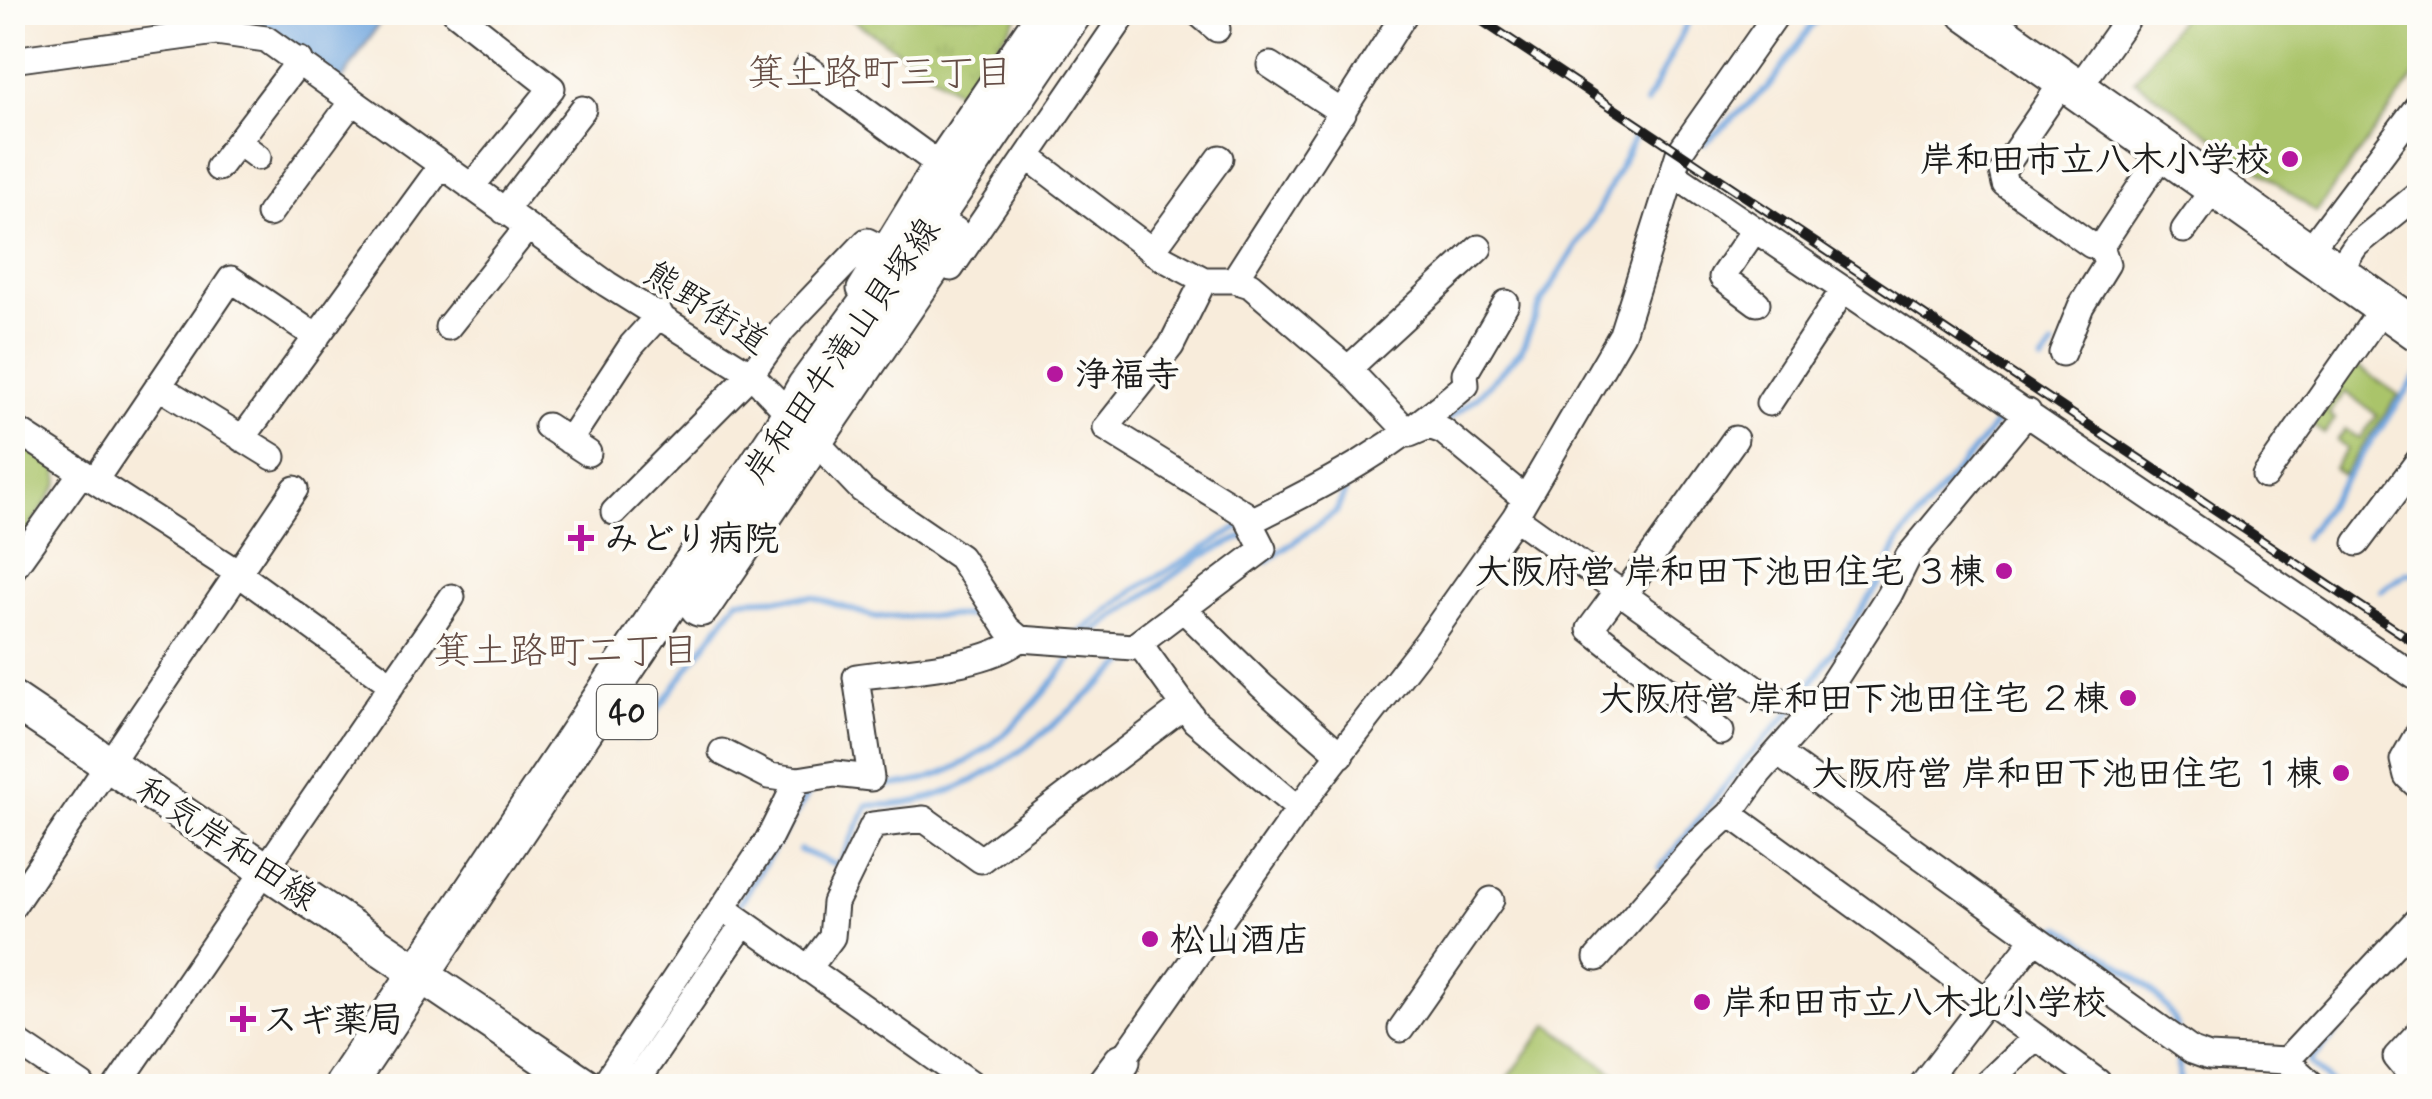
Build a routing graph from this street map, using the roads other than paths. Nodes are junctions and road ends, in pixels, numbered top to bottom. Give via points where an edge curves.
1 (455, 12) edge
2 (1040, 12) edge
3 (1072, 12) edge
4 (1101, 12) edge
5 (1126, 12) edge
6 (1197, 12) edge
7 (1406, 12) edge
8 (1778, 12) edge
9 (1968, 12) edge
10 (2132, 12) edge
11 (148, 25) edge
12 (1218, 29) dead end
13 (12, 60) edge
14 (300, 60) junction
15 (1270, 66) dead end
16 (807, 68) dead end
17 (2070, 85) junction
18 (351, 103) junction
19 (2420, 103) edge
20 (583, 109) dead end
21 (1343, 113) junction
22 (1021, 129) junction
23 (2164, 151) junction
24 (1220, 158) dead end
25 (937, 163) junction
26 (442, 166) junction
27 (218, 168) dead end
28 (1673, 174) junction
29 (472, 187) junction
30 (2215, 187) junction
31 (2420, 193) edge
32 (504, 211) junction
33 (269, 214) dead end
34 (527, 228) junction
35 (1754, 229) junction
36 (2184, 230) dead end
37 (2100, 246) junction
38 (1480, 248) dead end
39 (883, 249) junction
40 (1152, 250) junction
41 (2323, 263) junction
42 (1204, 280) junction
43 (1234, 280) junction
44 (1844, 289) junction
45 (1506, 303) dead end
46 (1758, 303) dead end
47 (2384, 306) junction
48 (660, 314) junction
49 (448, 327) dead end
50 (2420, 332) edge
51 (317, 337) junction
52 (832, 353) junction
53 (2062, 353) dead end
54 (1348, 369) junction
55 (750, 374) junction
56 (158, 386) junction
57 (1769, 403) dead end
58 (2028, 412) junction
59 (547, 426) dead end
60 (12, 427) edge
61 (804, 427) junction
62 (1428, 431) junction
63 (242, 438) junction
64 (1735, 439) dead end
65 (272, 457) dead end
66 (2420, 459) edge
67 (2273, 472) dead end
68 (89, 476) junction
69 (295, 489) dead end
70 (1519, 507) junction
71 (614, 512) dead end
72 (1252, 528) junction
73 (2357, 543) dead end
74 (12, 570) edge
75 (238, 573) junction
76 (1620, 593) junction
77 (452, 597) dead end
78 (1183, 609) junction
79 (1020, 639) junction
80 (1139, 642) junction
81 (2420, 680) edge
82 (392, 684) junction
83 (12, 699) edge
84 (1183, 707) junction
85 (1817, 707) junction
86 (2420, 730) edge
87 (1722, 732) dead end
88 (722, 752) dead end
89 (1779, 754) junction
90 (1341, 755) junction
91 (111, 766) junction
92 (798, 780) junction
93 (2420, 788) edge
94 (1306, 799) junction
95 (1730, 814) junction
96 (262, 869) junction
97 (1491, 900) dead end
98 (12, 907) edge
99 (733, 916) junction
100 (2420, 917) edge
101 (2035, 938) junction
102 (1597, 958) dead end
103 (808, 969) junction
104 (432, 980) junction
105 (1988, 1002) junction
106 (1401, 1029) dead end
107 (2420, 1031) edge
108 (2036, 1037) junction
109 (12, 1039) edge
110 (2286, 1061) junction
111 (1113, 1074) edge
112 (2102, 1078) edge
113 (82, 1086) edge
114 (117, 1086) edge
115 (344, 1086) edge
116 (375, 1086) edge
117 (586, 1086) edge
118 (604, 1086) edge
119 (633, 1086) edge
120 (974, 1086) edge
121 (1921, 1086) edge
122 (1984, 1086) edge
123 (2314, 1086) edge
124 (2420, 1086) edge

1 - 29 street via 552,88
2 - 25 street
3 - 22 main road, 岸和田牛滝山貝塚線 / 40
4 - 22 main road, 岸和田牛滝山貝塚線 / 40
5 - 22 street
6 - 12 street
7 - 21 street
8 - 28 street via 1685,143
9 - 17 main road
10 - 17 street
11 - 13 street, 熊野街道
11 - 14 street, 熊野街道 via 266,39
14 - 18 street, 熊野街道
14 - 27 street via 248,150
15 - 21 street
16 - 25 street via 850,113
17 - 23 main road
17 - 37 street via 2002,171 2004,184
18 - 26 street, 熊野街道
18 - 33 street
19 - 41 street
20 - 32 street via 575,136
21 - 43 street
22 - 40 street
22 - 52 main road, 岸和田牛滝山貝塚線 / 40
22 - 61 main road, 岸和田牛滝山貝塚線 / 40
23 - 30 main road
23 - 37 street
24 - 40 street
25 - 39 street
26 - 29 street, 熊野街道
26 - 51 street
28 - 35 street
28 - 70 street via 1622,334
29 - 32 street, 熊野街道
30 - 36 street
30 - 41 main road
31 - 41 street
32 - 34 street, 熊野街道
34 - 48 street, 熊野街道
34 - 49 street
35 - 44 street
35 - 46 street via 1722,277
37 - 53 street via 2108,264
38 - 54 street
39 - 52 street
39 - 55 street via 867,240
40 - 42 street
41 - 47 main road
42 - 43 street
42 - 72 street via 1171,346 1106,428 1217,494
43 - 54 street via 1250,285
44 - 57 street
44 - 58 street
45 - 62 street via 1465,373 1466,385
47 - 50 main road
47 - 67 street via 2313,390
48 - 55 street, 熊野街道
48 - 59 street via 632,345 611,400 578,447
51 - 56 street via 231,280
51 - 63 street
52 - 61 main road, 岸和田牛滝山貝塚線 / 40
54 - 62 street
55 - 61 street, 熊野街道
55 - 71 street
56 - 63 street
56 - 68 street
58 - 81 street
58 - 85 street via 1908,557
60 - 68 street
61 - 79 street, 熊野街道 via 862,490 960,557
61 - 104 main road, 岸和田牛滝山貝塚線 / 40
62 - 70 street
62 - 72 street
63 - 65 street
64 - 76 street
66 - 73 street
68 - 74 street
68 - 75 street
69 - 75 street
70 - 76 street
70 - 90 street
72 - 78 street via 1263,549
75 - 82 street
75 - 91 street
76 - 85 street via 1770,699
76 - 87 street via 1590,628
77 - 82 street
78 - 80 street
78 - 90 street
79 - 80 street via 1133,647
79 - 92 street via 962,662 856,677 871,778
80 - 84 street
82 - 96 street
83 - 91 main road, 和気岸和田線
84 - 94 street
84 - 103 street via 981,860 924,819 873,825 836,903 832,938
85 - 89 street
86 - 93 street via 2403,760 2406,776
88 - 92 street via 769,776
89 - 95 street
89 - 101 street
90 - 94 street
91 - 96 main road, 和気岸和田線
91 - 98 street
92 - 99 street
94 - 111 street
95 - 102 street
95 - 105 street
96 - 104 main road, 和気岸和田線
96 - 114 street
97 - 106 street
99 - 103 street
99 - 118 street
99 - 119 street
100 - 110 street
101 - 105 street
101 - 110 street via 2210,1057
103 - 120 street
104 - 115 main road, 岸和田牛滝山貝塚線 / 40
104 - 116 main road, 岸和田牛滝山貝塚線 / 40
104 - 117 main road, 和気岸和田線
105 - 108 street
105 - 121 street
107 - 124 street via 2396,1056
108 - 112 street
108 - 122 street
109 - 113 street
110 - 123 street

